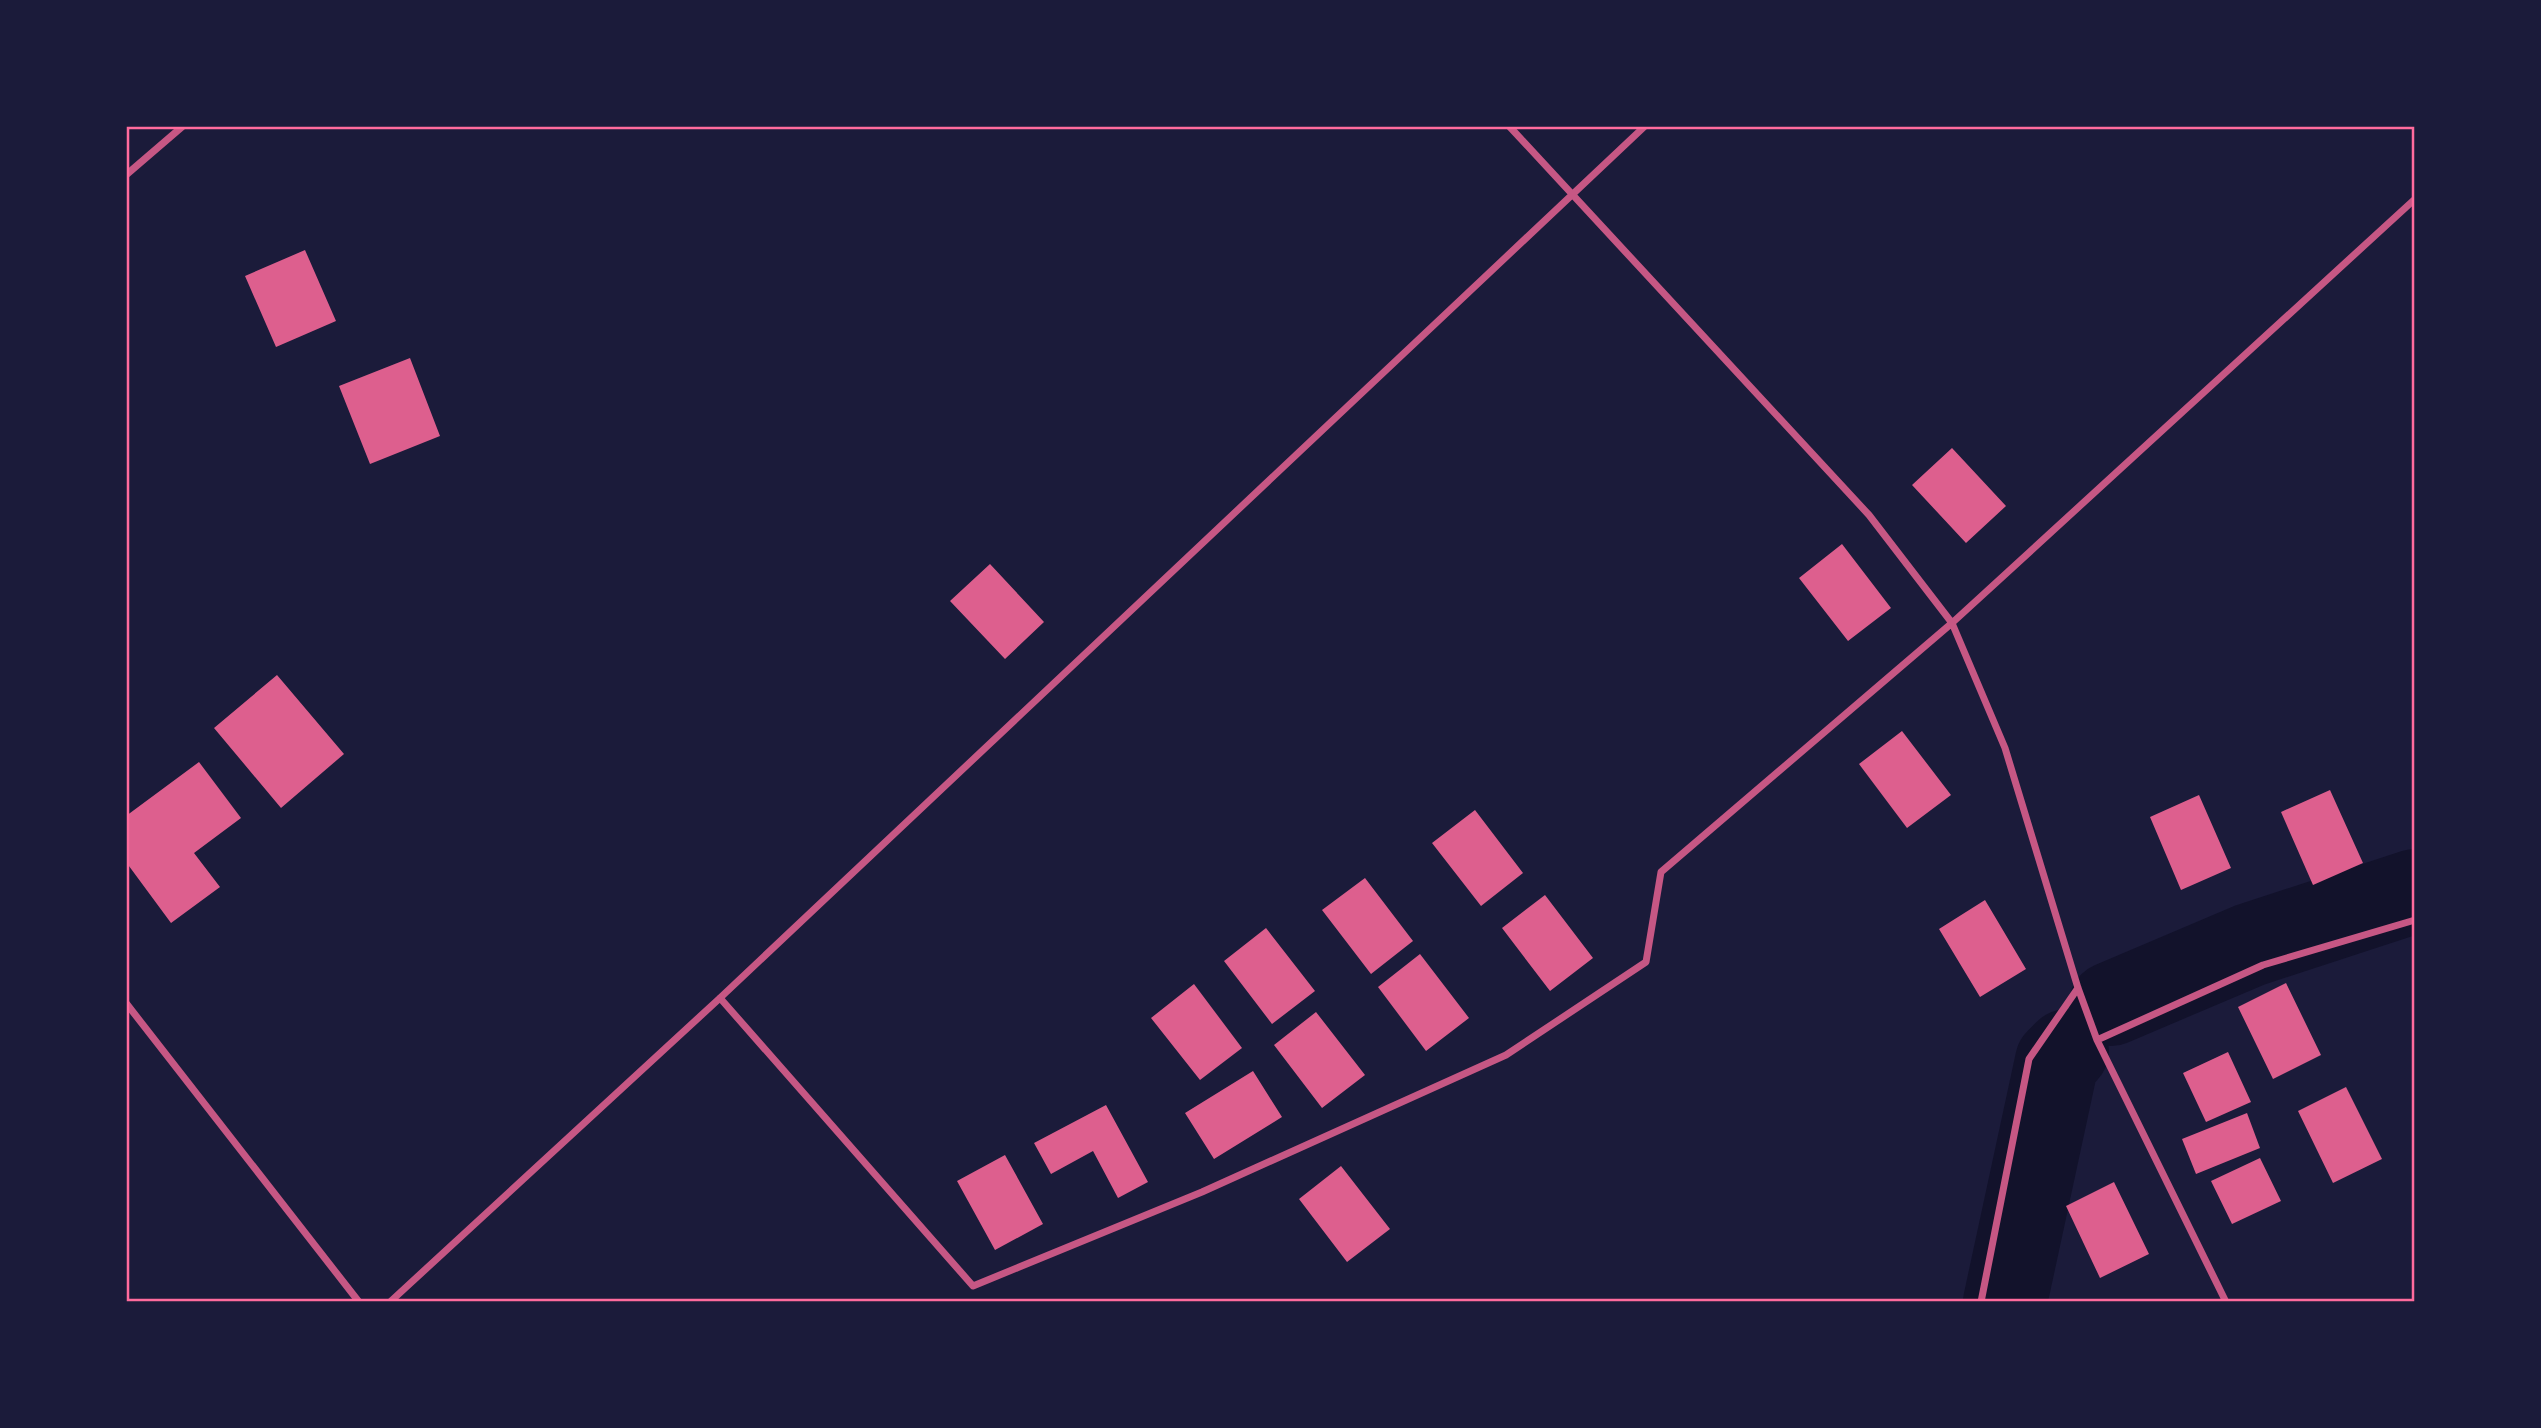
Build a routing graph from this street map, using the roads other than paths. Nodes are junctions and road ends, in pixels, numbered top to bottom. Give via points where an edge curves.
1 (183, 126) edge
2 (1509, 126) edge
3 (1645, 126) edge
4 (126, 175) edge
5 (1573, 193) junction
6 (2415, 199) edge
7 (1952, 622) junction
8 (2415, 920) edge
9 (2078, 988) junction
10 (720, 998) junction
11 (126, 1003) edge
12 (2097, 1041) junction
13 (359, 1302) edge
14 (390, 1302) edge
15 (1982, 1302) edge
16 (2226, 1302) edge

1 - 4 street
2 - 5 street
3 - 5 street
5 - 7 street via 1869,515
5 - 10 street
6 - 7 street
7 - 9 street via 2005,748
7 - 10 street via 1661,872 1646,962 1506,1055 1202,1192 972,1286
8 - 12 street via 2263,965
9 - 12 street
9 - 15 street via 2029,1059
10 - 14 street
11 - 13 street
12 - 16 street

